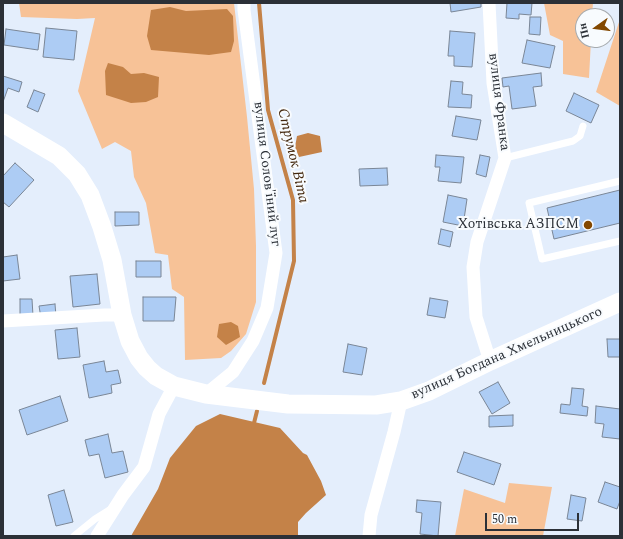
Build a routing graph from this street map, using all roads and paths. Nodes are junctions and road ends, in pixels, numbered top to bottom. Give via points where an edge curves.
1 (244, 3) edge
2 (489, 3) edge
3 (3, 123) edge
4 (583, 126) dead end
5 (505, 158) junction
6 (620, 181) edge
7 (620, 241) edge
8 (620, 302) edge
9 (122, 315) junction
10 (3, 321) edge
11 (490, 361) junction
12 (174, 386) junction
13 (206, 394) junction
14 (401, 401) junction
15 (117, 504) junction
16 (74, 536) edge
17 (97, 536) edge
18 (369, 536) edge

1 - 13 street, вулиця Солов'їний луг via 276,253 267,308 253,341 233,372
2 - 5 street, вулиця Франка via 493,82
3 - 9 street, вулиця Богдана Хмельницького via 59,156 77,174 90,194 112,260
4 - 5 lane via 580,136 573,141
5 - 11 street, вулиця Франка via 477,242 474,267 476,317
6 - 7 lane via 529,203 542,259
8 - 11 street, вулиця Богдана Хмельницького
9 - 10 street
9 - 12 street, вулиця Богдана Хмельницького via 130,341 139,358 156,376
11 - 14 street, вулиця Богдана Хмельницького via 429,391
12 - 13 street, вулиця Богдана Хмельницького
12 - 15 street via 159,414 144,467
13 - 14 street, вулиця Богдана Хмельницького via 288,404 376,405
14 - 18 street via 371,515
15 - 16 lane
15 - 17 street

